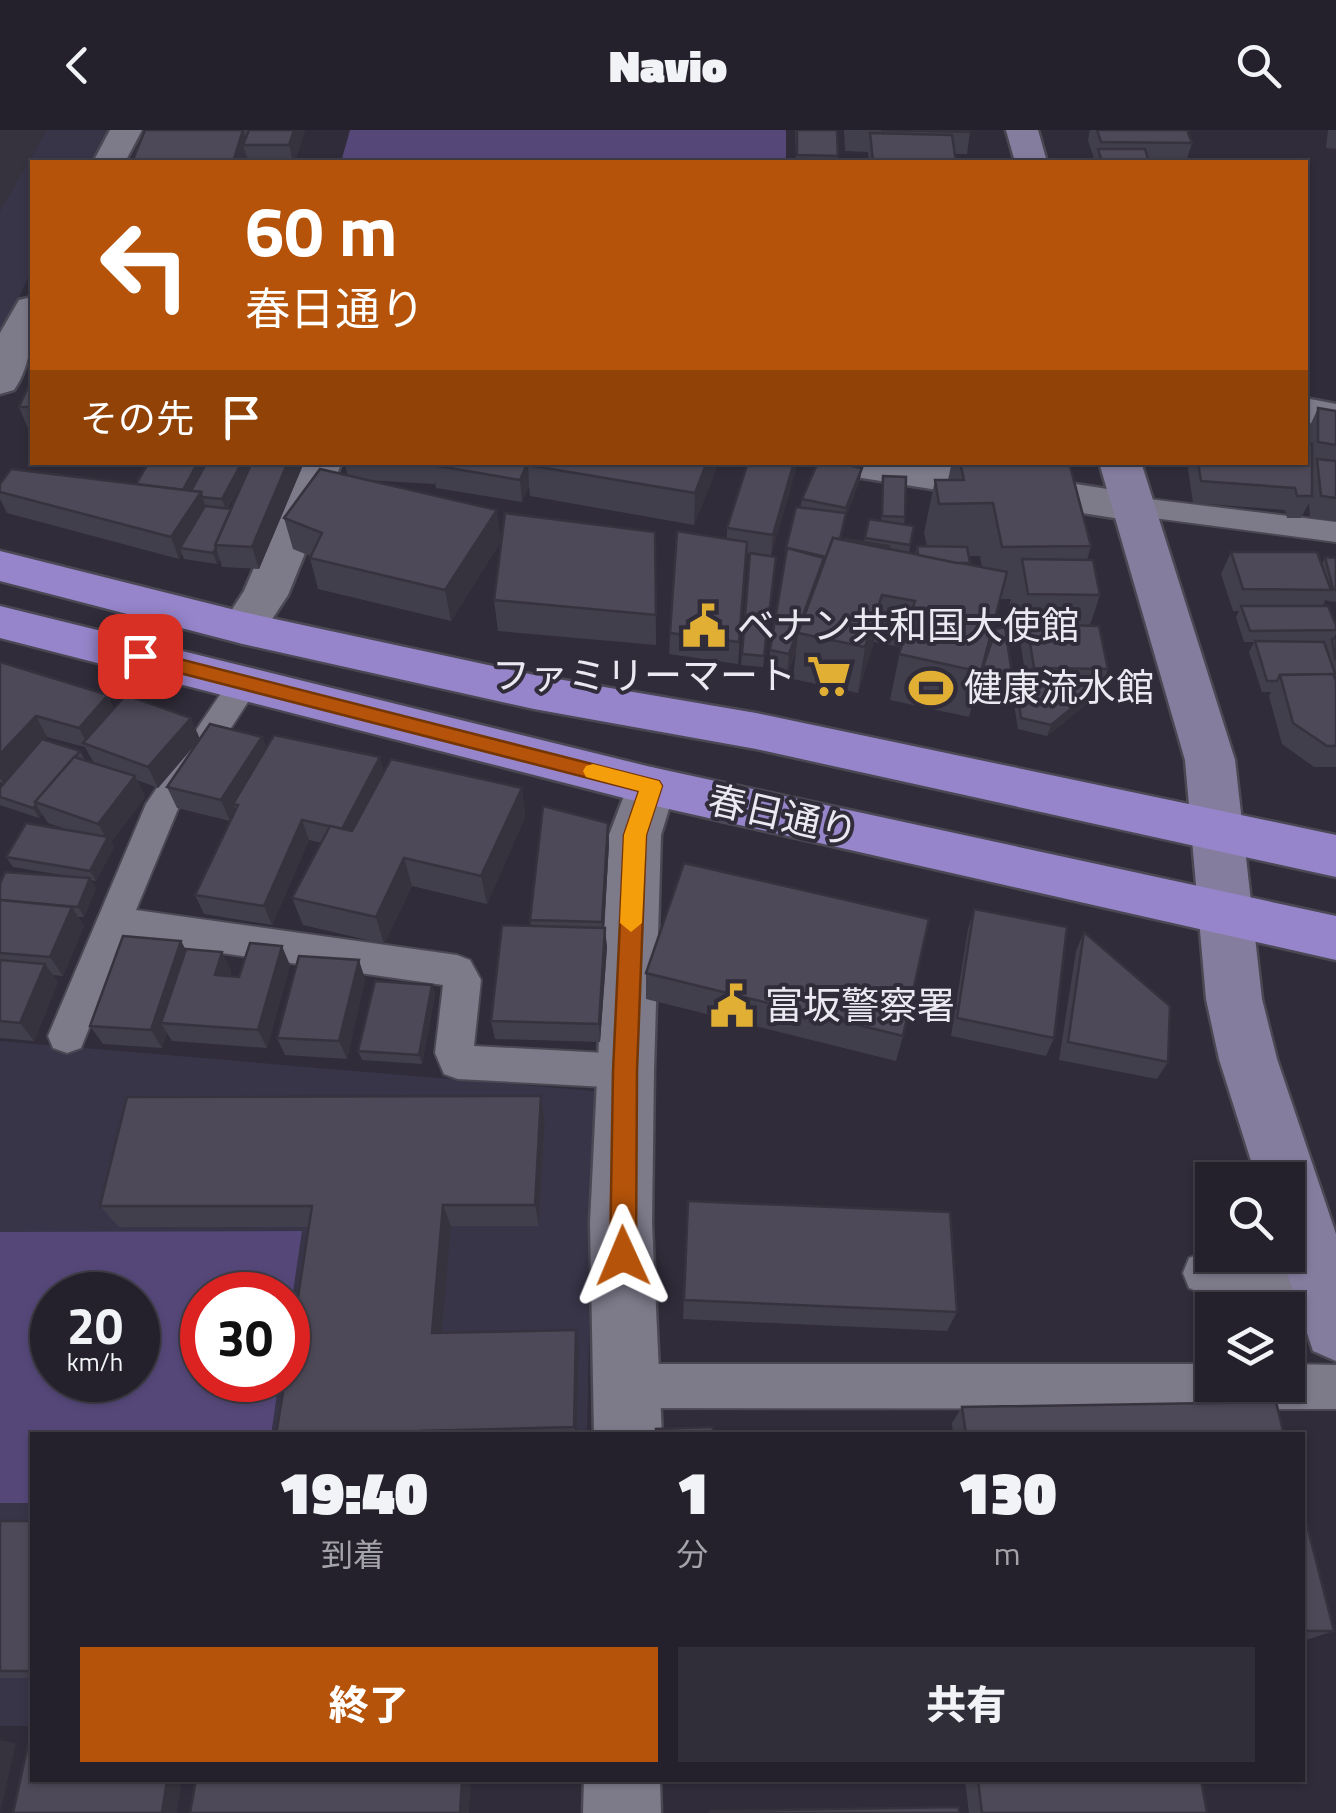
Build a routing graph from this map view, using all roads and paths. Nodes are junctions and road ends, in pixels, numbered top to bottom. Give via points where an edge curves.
1 (126, 130) edge
2 (1022, 130) edge
3 (110, 160) edge
4 (1031, 160) edge
5 (30, 312) edge
6 (0, 382) edge
7 (1308, 411) edge
8 (1336, 416) edge
9 (320, 465) edge
10 (862, 465) edge
11 (1121, 465) edge
12 (1133, 507) junction
13 (1336, 532) edge
14 (0, 566) edge
15 (0, 622) edge
16 (242, 628) junction
17 (245, 682) junction
18 (652, 786) junction
19 (1216, 830) junction
20 (1336, 856) edge
21 (1224, 916) junction
22 (113, 922) junction
23 (1336, 938) edge
24 (67, 1036) dead end
25 (625, 1071) junction
26 (1204, 1273) dead end
27 (1328, 1304) edge
28 (1336, 1387) edge
29 (629, 1410) edge
30 (622, 1782) edge
31 (622, 1813) edge

1 - 3 street
2 - 4 street
5 - 6 street
7 - 8 street
9 - 16 street via 266,595
10 - 12 street
11 - 12 street
12 - 13 lane
12 - 19 street via 1210,760
14 - 16 highway, 春日通り
15 - 17 highway, 春日通り
16 - 19 highway, 春日通り
17 - 18 highway, 春日通り
17 - 22 lane via 163,804
18 - 21 highway, 春日通り
18 - 25 street via 635,835
19 - 20 highway, 春日通り
19 - 21 street
21 - 23 highway, 春日通り
21 - 27 street via 1248,1059
22 - 24 lane
22 - 25 lane via 457,971 458,1062
25 - 29 street via 621,1224
26 - 27 lane
28 - 29 lane
30 - 31 street

